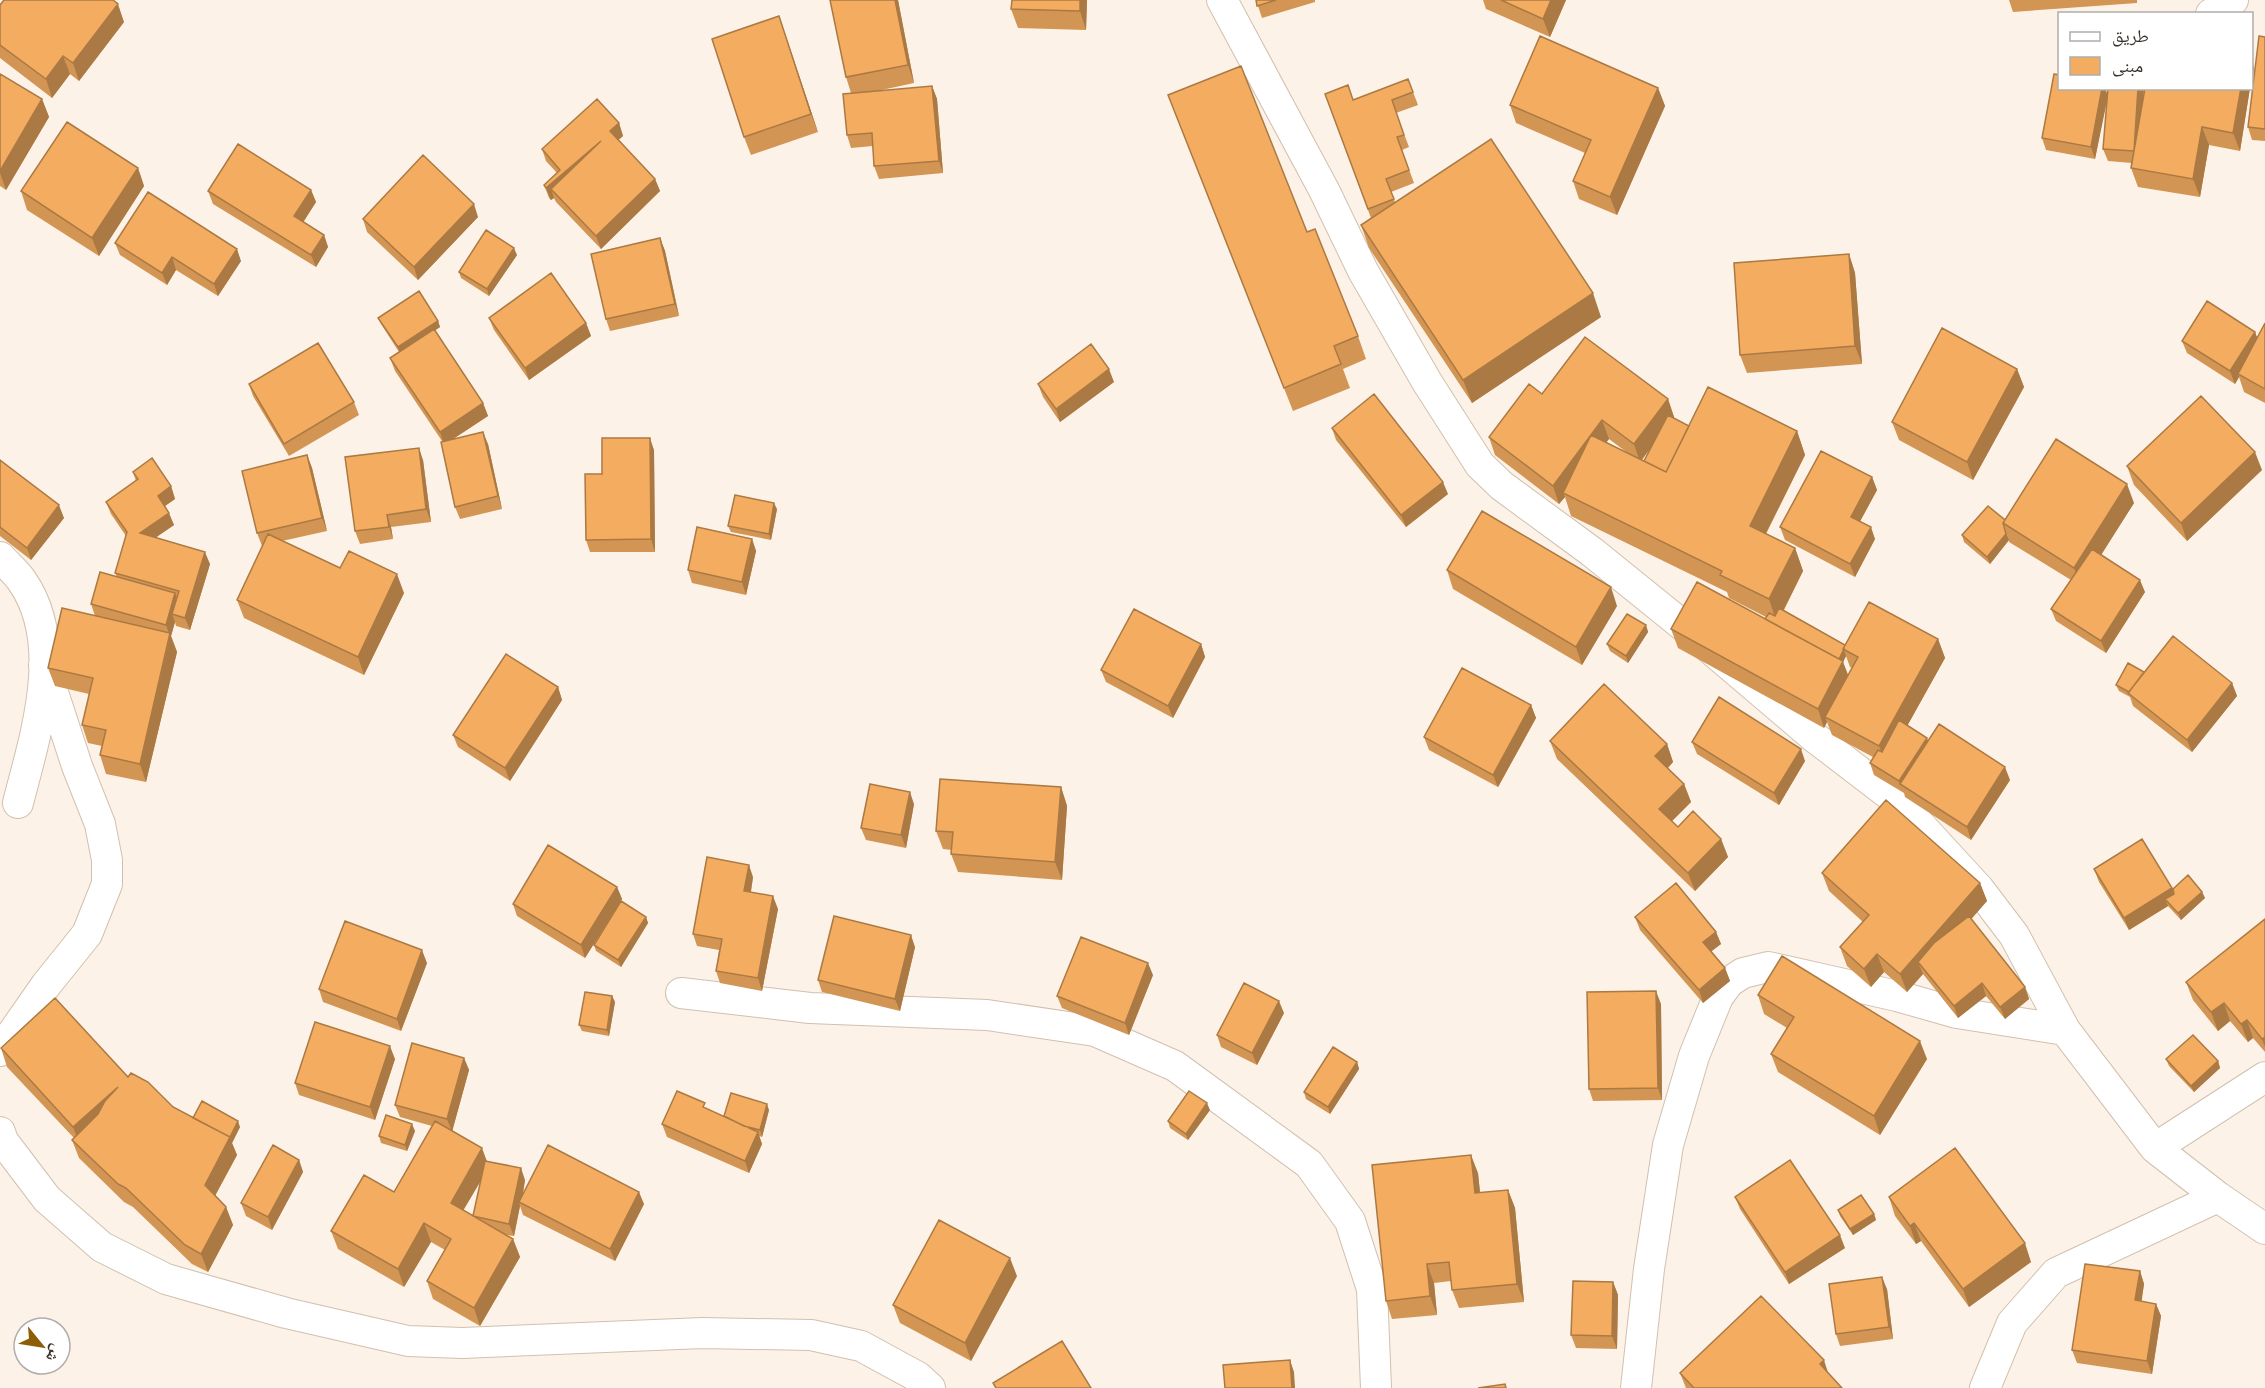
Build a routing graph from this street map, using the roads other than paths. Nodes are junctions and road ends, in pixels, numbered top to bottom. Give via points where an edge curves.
1 (1222, 0) edge
2 (2233, 0) edge
3 (2214, 12) edge
4 (0, 557) edge
5 (44, 665) junction
6 (18, 803) dead end
7 (681, 993) dead end
8 (2065, 1030) junction
9 (0, 1051) edge
10 (2265, 1077) edge
11 (0, 1132) edge
12 (2155, 1148) junction
13 (2218, 1197) junction
14 (2265, 1229) edge
15 (930, 1388) edge
16 (1376, 1388) edge
17 (1636, 1388) edge
18 (1985, 1388) edge

1 - 8 street via 1363,271 1480,465 1677,621 1814,738 1899,802 1979,889 2014,935
2 - 3 street
4 - 5 street via 22,581 35,607 43,633
5 - 6 street via 42,709
5 - 9 street via 100,824 107,884 87,934
7 - 16 street via 810,1008 987,1015 1095,1031 1175,1066 1309,1164 1350,1221 1372,1289
8 - 12 street
8 - 17 street via 1957,1013 1768,967 1743,973 1729,982 1718,997 1694,1056 1668,1145
10 - 12 street
11 - 15 street via 47,1199 102,1246 166,1278 286,1313 408,1341 462,1343 704,1333 811,1335 861,1346 918,1377
12 - 13 street
13 - 14 street
13 - 18 street via 2056,1273 2012,1323

